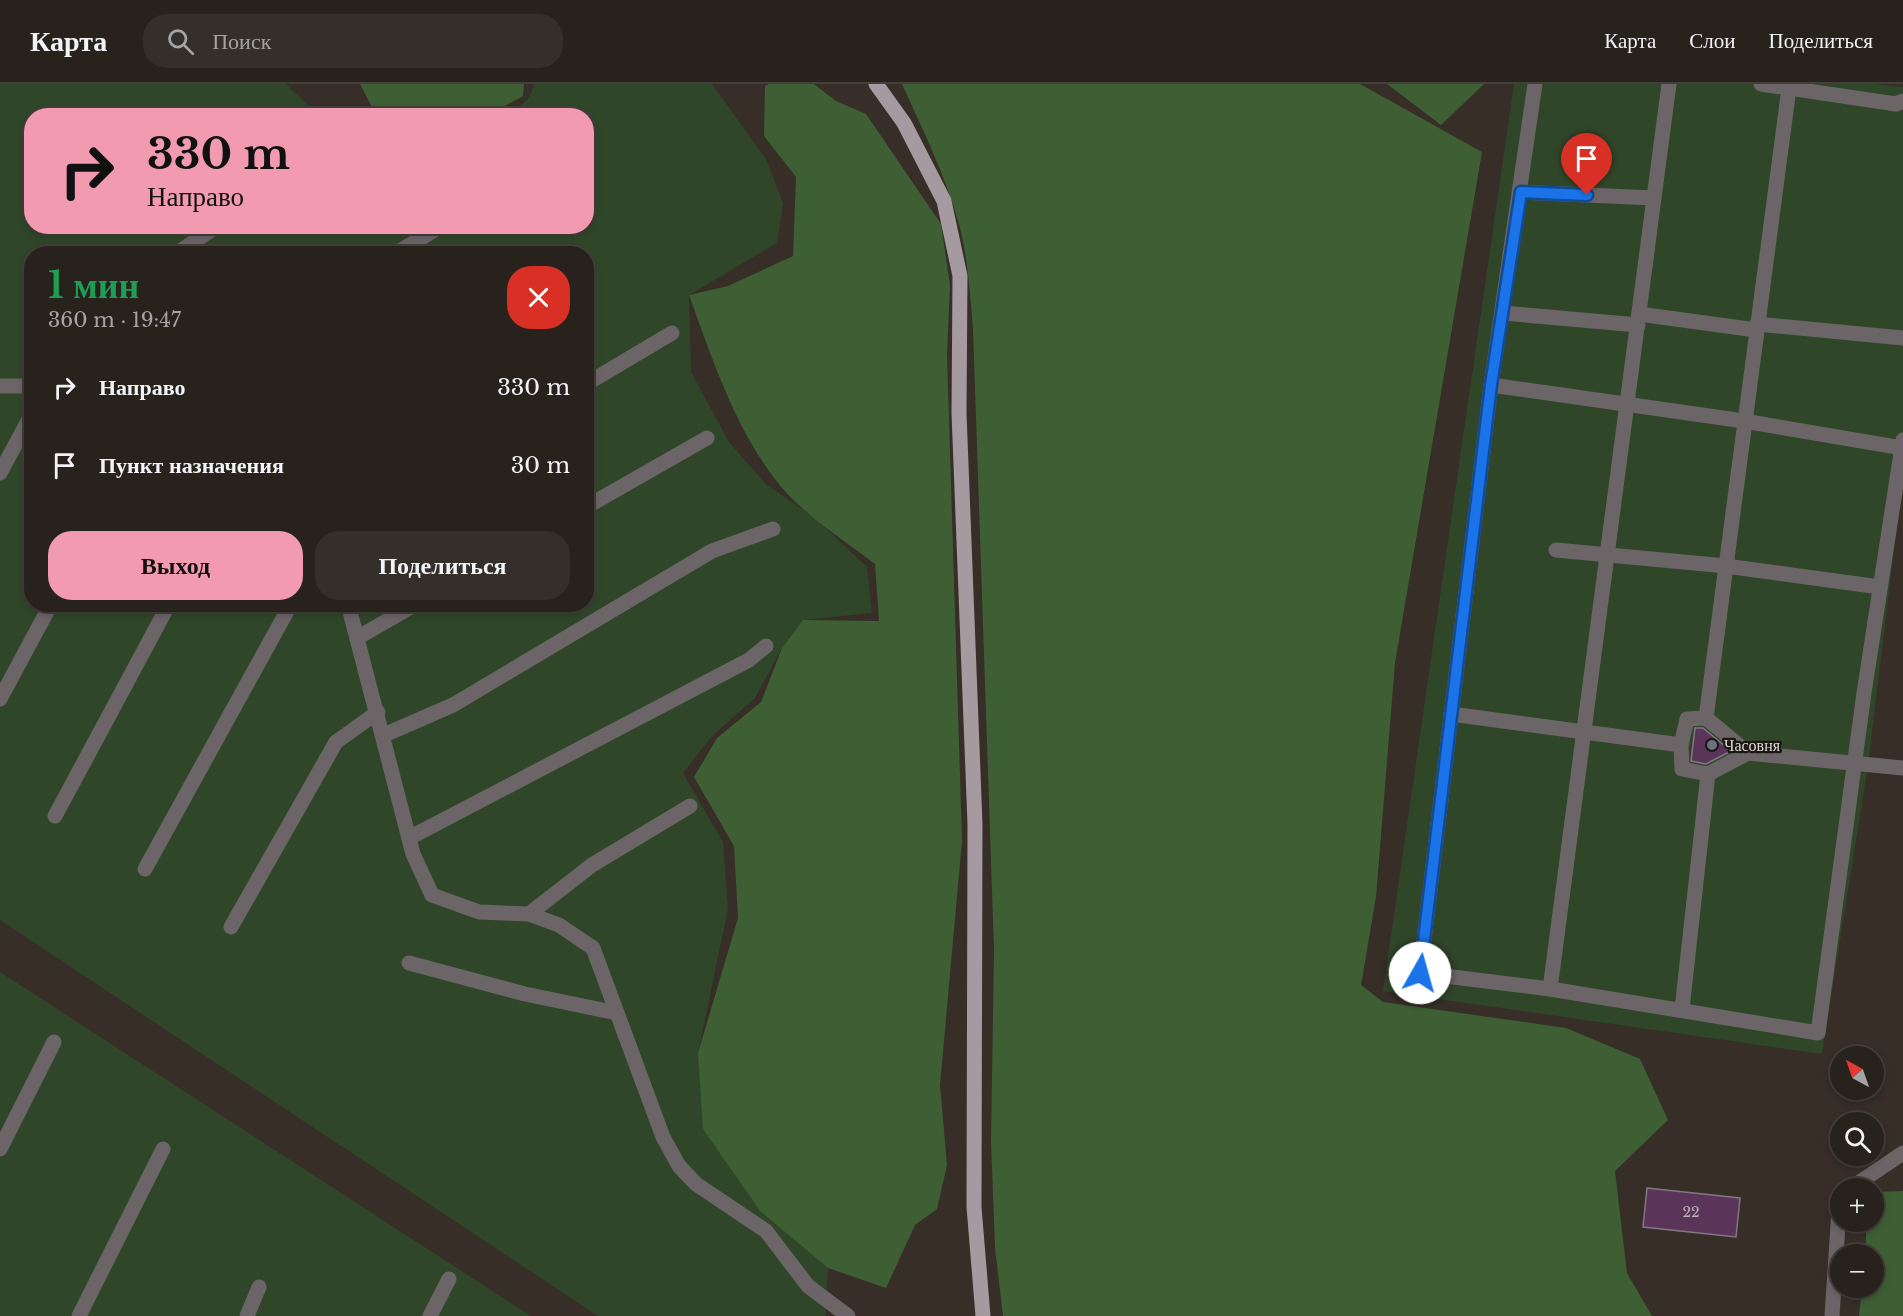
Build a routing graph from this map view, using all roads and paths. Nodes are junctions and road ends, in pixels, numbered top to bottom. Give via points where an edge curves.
1 (876, 84) edge
2 (1535, 84) edge
3 (1669, 84) edge
4 (1761, 84) edge
5 (1789, 88) junction
6 (1903, 101) edge
7 (1521, 192) junction
8 (1654, 198) junction
9 (205, 234) edge
10 (428, 234) edge
11 (188, 246) edge
12 (408, 246) edge
13 (1503, 313) junction
14 (1638, 319) junction
15 (1757, 327) junction
16 (672, 333) dead end
17 (1903, 338) edge
18 (594, 379) edge
19 (1491, 385) junction
20 (0, 386) edge
21 (24, 386) edge
22 (1627, 406) junction
23 (1744, 421) junction
24 (24, 428) edge
25 (707, 438) dead end
26 (1903, 440) edge
27 (1903, 448) edge
28 (0, 472) edge
29 (594, 502) edge
30 (1897, 516) edge
31 (773, 529) dead end
32 (1556, 550) dead end
33 (1607, 556) junction
34 (1726, 566) junction
35 (1880, 587) junction
36 (47, 612) edge
37 (165, 612) edge
38 (287, 612) edge
39 (350, 612) edge
40 (402, 612) edge
41 (357, 638) junction
42 (766, 646) dead end
43 (0, 699) edge
44 (378, 712) junction
45 (1450, 714) junction
46 (1706, 718) junction
47 (1584, 732) junction
48 (384, 735) junction
49 (1681, 745) junction
50 (1748, 753) junction
51 (1856, 762) junction
52 (1903, 768) edge
53 (1708, 774) junction
54 (690, 806) dead end
55 (55, 816) dead end
56 (409, 838) junction
57 (145, 869) dead end
58 (529, 914) junction
59 (231, 927) dead end
60 (409, 963) dead end
61 (1550, 989) junction
62 (1682, 1009) junction
63 (617, 1013) junction
64 (54, 1042) dead end
65 (0, 1149) edge
66 (163, 1149) dead end
67 (1903, 1153) edge
68 (1866, 1178) edge
69 (1838, 1232) edge
70 (448, 1279) dead end
71 (259, 1287) dead end
72 (79, 1316) edge
73 (247, 1316) edge
74 (430, 1316) edge
75 (848, 1316) edge
76 (982, 1316) edge
77 (1832, 1316) edge

1 - 76 main road via 904,123 944,201 960,276 959,413 975,824 974,1207
2 - 7 lane
3 - 8 lane
4 - 5 lane
5 - 6 lane via 1896,104
5 - 15 lane
7 - 8 lane
7 - 13 lane
8 - 14 lane
9 - 11 lane
10 - 12 lane
13 - 14 lane
13 - 19 lane
14 - 15 lane
14 - 22 lane
15 - 17 lane
15 - 23 lane
16 - 18 lane
19 - 22 lane
19 - 45 lane
20 - 21 lane
22 - 23 lane
22 - 33 lane
23 - 27 lane
23 - 34 lane
24 - 28 lane
25 - 29 lane
26 - 27 lane
27 - 30 lane
30 - 35 lane
31 - 48 lane via 712,551 453,705
32 - 33 lane
33 - 34 lane
33 - 47 lane
34 - 35 lane
34 - 46 lane
35 - 51 lane
36 - 43 lane
37 - 55 lane
38 - 57 lane
39 - 41 lane
40 - 41 lane
41 - 44 lane
42 - 56 lane via 749,660
44 - 48 lane
44 - 59 lane via 336,742
45 - 47 lane
45 - 61 lane via 1420,973
46 - 49 lane via 1687,719
46 - 50 lane
47 - 49 lane
47 - 61 lane
48 - 56 lane
49 - 53 lane via 1682,769
50 - 51 lane
50 - 53 lane
51 - 52 lane
51 - 62 lane via 1818,1033
53 - 62 lane
54 - 58 lane via 592,866
56 - 58 lane via 432,895 478,912
58 - 63 lane via 559,924 593,948
60 - 63 lane via 525,994
61 - 62 lane
63 - 75 lane via 663,1137 679,1166 696,1184 765,1231 808,1286
64 - 65 lane
66 - 72 lane
67 - 68 lane
69 - 77 lane
70 - 74 lane
71 - 73 lane

